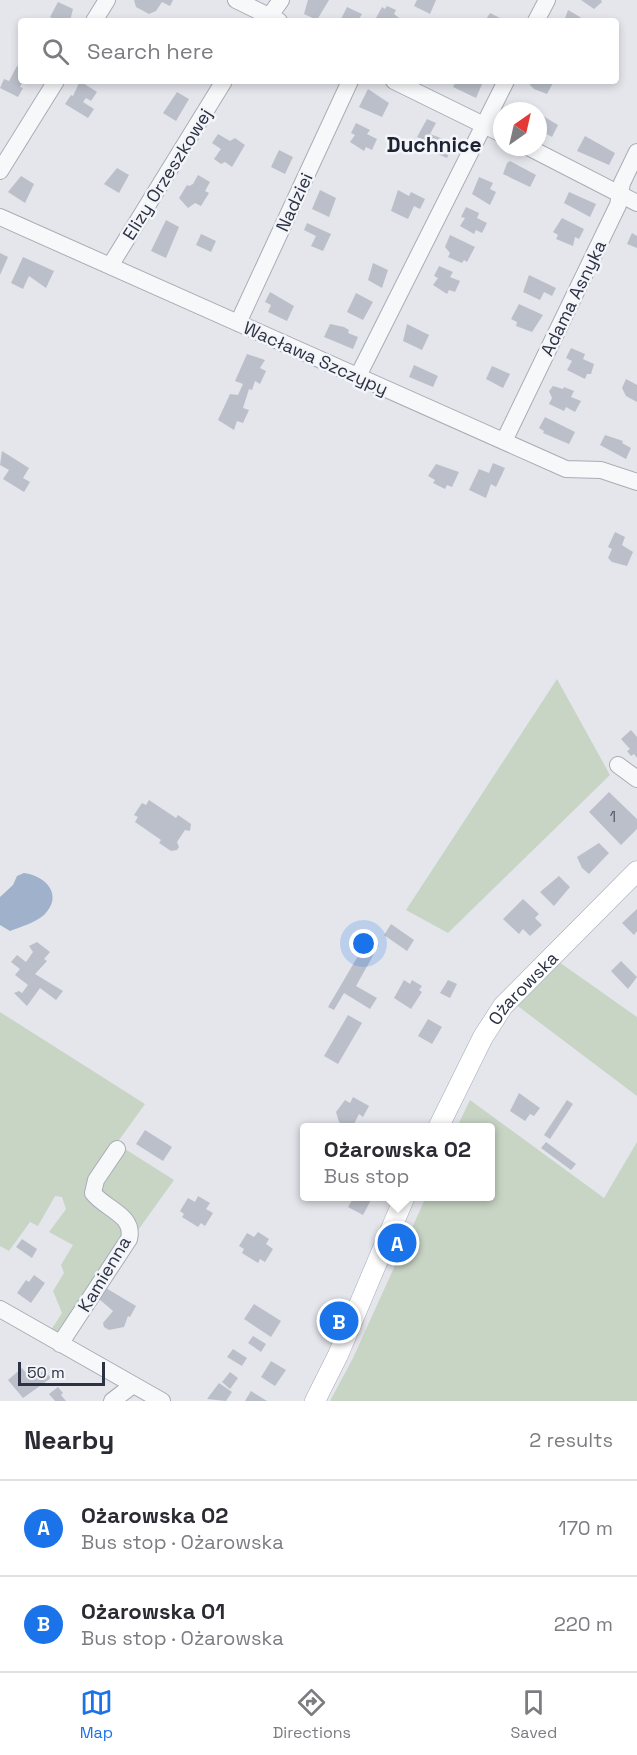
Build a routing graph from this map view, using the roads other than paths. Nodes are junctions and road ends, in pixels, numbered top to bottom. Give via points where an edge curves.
1 (107, 0) edge
2 (236, 0) edge
3 (281, 0) edge
4 (546, 0) edge
5 (96, 18) edge
6 (269, 18) edge
7 (272, 18) edge
8 (537, 18) edge
9 (54, 84) edge
10 (222, 84) edge
11 (349, 84) edge
12 (400, 84) edge
13 (504, 84) edge
14 (484, 124) junction
15 (493, 129) edge
16 (637, 152) edge
17 (546, 156) edge
18 (0, 171) edge
19 (620, 194) junction
20 (637, 203) edge
21 (0, 217) edge
22 (110, 266) junction
23 (238, 323) junction
24 (358, 376) junction
25 (504, 441) junction
26 (637, 482) edge
27 (618, 765) dead end
28 (637, 779) edge
29 (637, 871) edge
30 (440, 1123) edge
31 (117, 1149) dead end
32 (403, 1201) edge
33 (0, 1309) edge
34 (60, 1344) junction
35 (133, 1385) junction
36 (112, 1401) edge
37 (162, 1401) edge
38 (315, 1401) edge

1 - 5 street
2 - 6 street
3 - 7 street
4 - 8 street
9 - 18 street
10 - 22 street, Elizy Orzeszkowej
11 - 23 street, Nadziei
12 - 14 street
13 - 14 street
14 - 15 street
14 - 24 street
16 - 19 street, Adama Asnyka
17 - 19 street
19 - 20 street
19 - 25 street, Adama Asnyka
21 - 22 street, Wacława Szczypy
22 - 23 street, Wacława Szczypy
23 - 24 street, Wacława Szczypy
24 - 25 street, Wacława Szczypy
25 - 26 street, Wacława Szczypy via 566,470 601,470
27 - 28 street
29 - 30 main road, Ożarowska via 503,1006 483,1037
31 - 34 street, Kamienna via 96,1180 93,1193 126,1219 129,1239
32 - 38 main road
33 - 34 street
34 - 35 street
35 - 36 street
35 - 37 street

